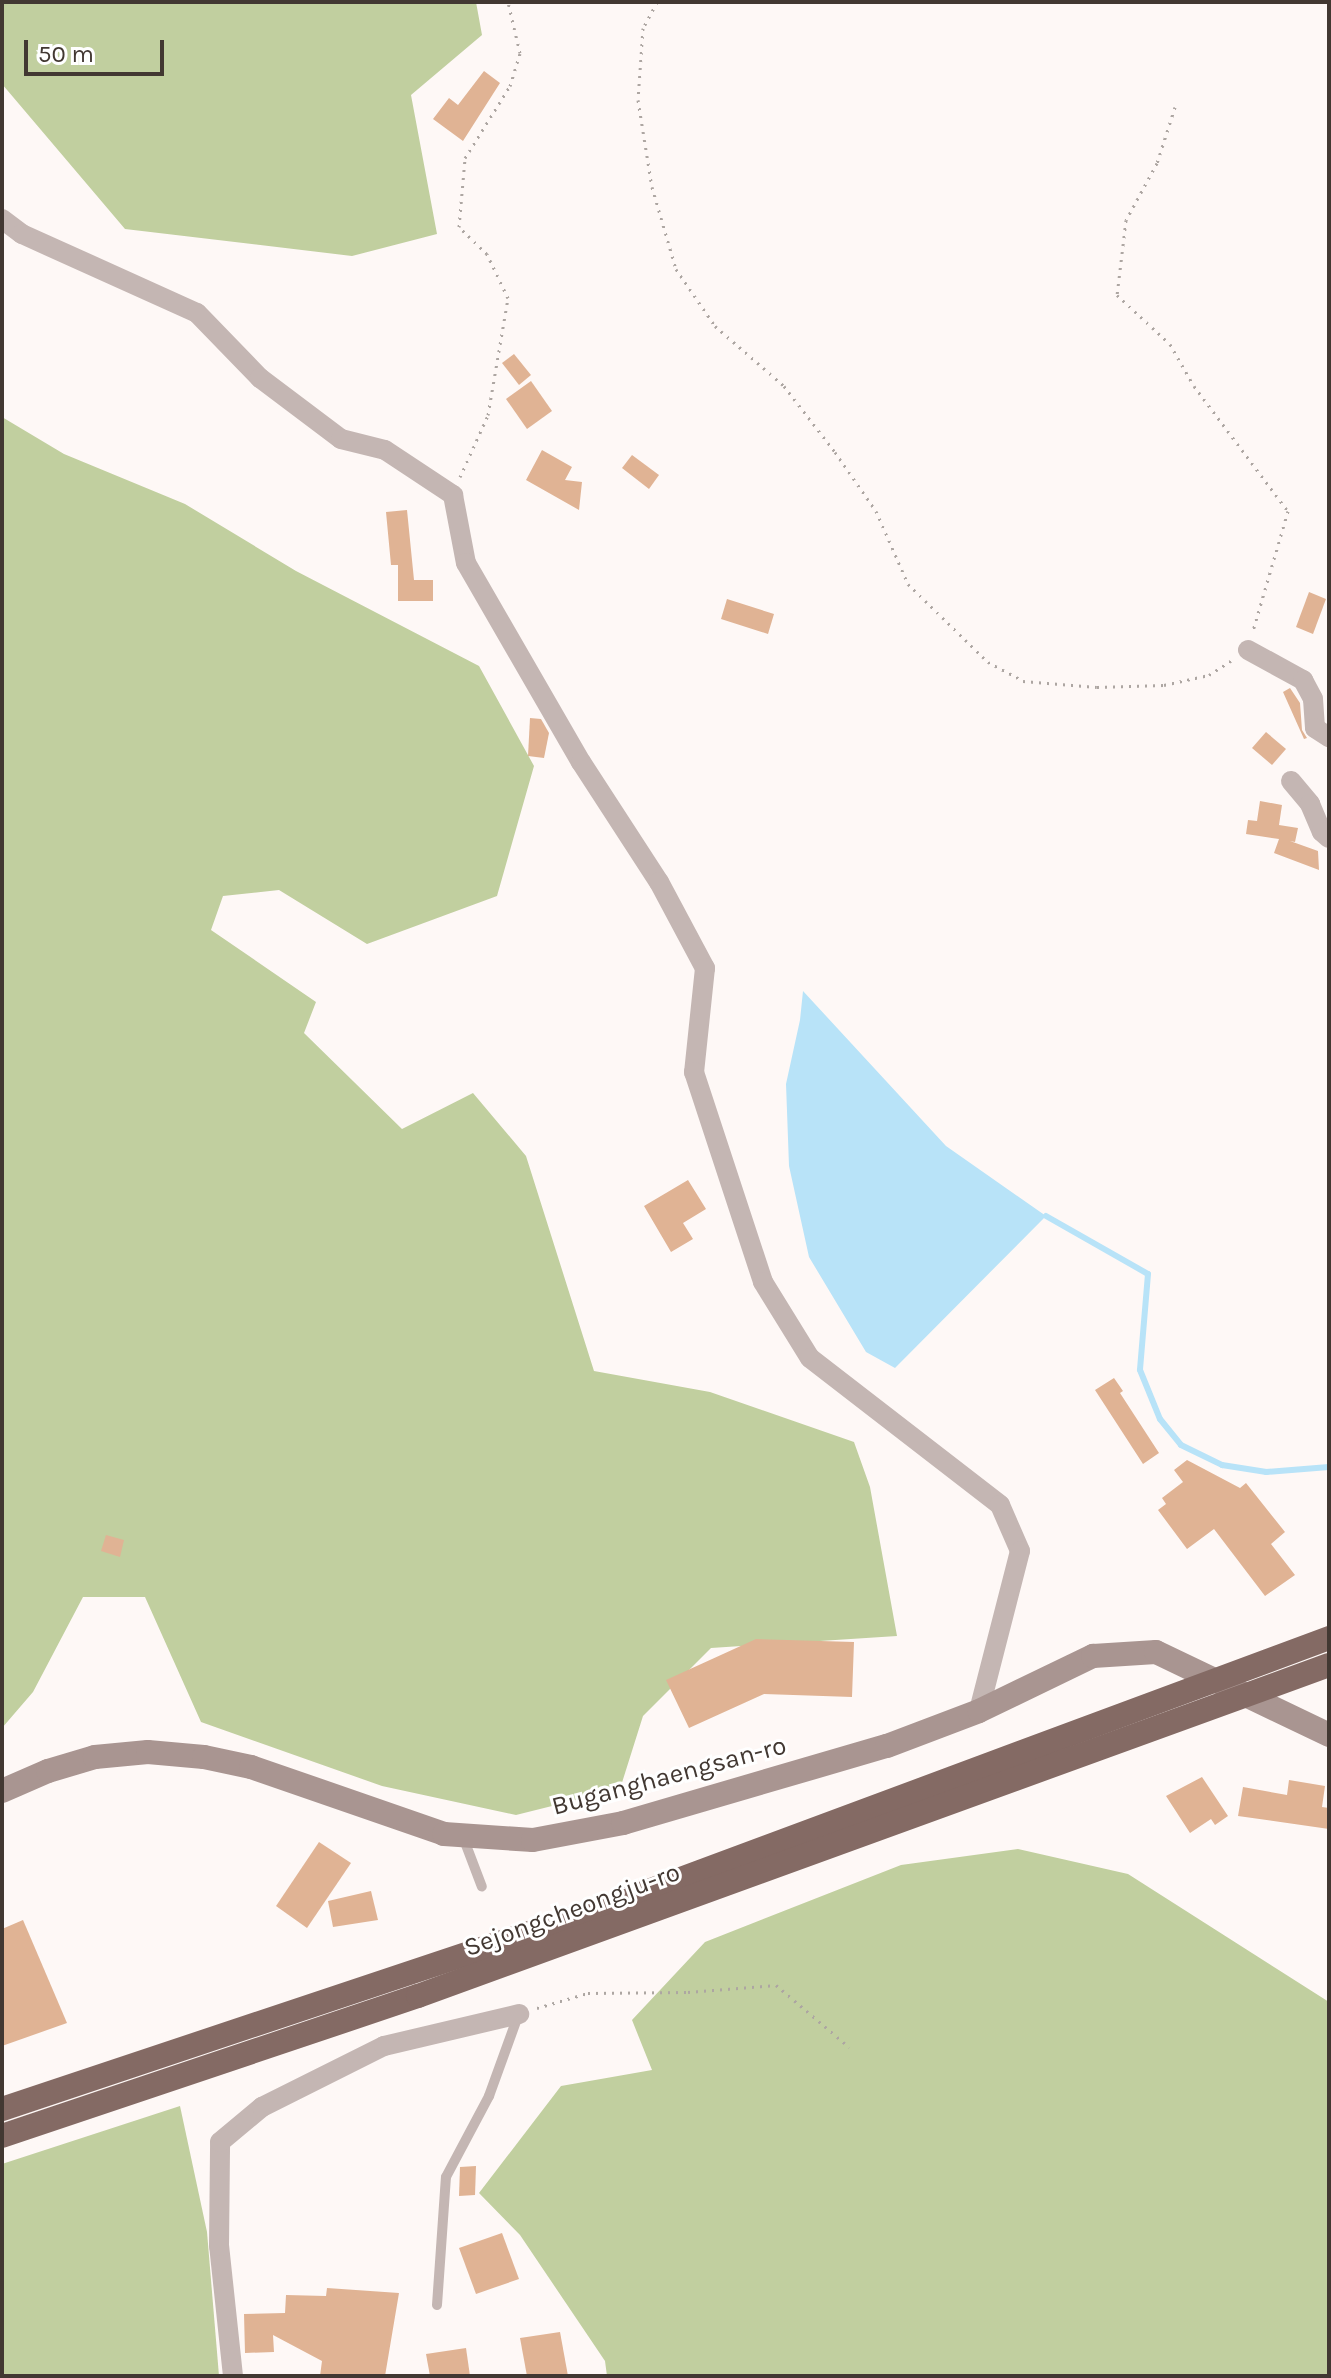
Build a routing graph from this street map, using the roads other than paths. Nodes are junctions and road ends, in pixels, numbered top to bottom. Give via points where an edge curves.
1 (2, 219) edge
2 (1248, 650) road end
3 (1329, 737) edge
4 (1291, 781) dead end
5 (1329, 838) edge
6 (1329, 1638) edge
7 (1329, 1665) edge
8 (979, 1711) junction
9 (1329, 1735) edge
10 (2, 1791) edge
11 (463, 1837) junction
12 (482, 1887) dead end
13 (519, 2014) joint
14 (2, 2109) edge
15 (2, 2136) edge
16 (437, 2305) dead end
17 (233, 2376) edge

1 - 8 street via 22,234 197,313 260,378 341,439 385,450 453,495 466,563 581,762 659,882 705,968 694,1072 763,1282 810,1358 1000,1505 1020,1551
2 - 3 street via 1303,680 1313,699 1315,728
4 - 5 street
6 - 14 highway, Sejongcheongju-ro via 592,1912
7 - 15 highway, Sejongcheongju-ro via 433,1991
8 - 9 street, Buganghaengsan-ro via 1093,1656 1156,1652
8 - 11 street, Buganghaengsan-ro via 887,1746 623,1823 533,1840
10 - 11 street, Buganghaengsan-ro via 95,1757 148,1752 204,1757 251,1767
11 - 12 lane
13 - 16 lane via 489,2096 446,2177
13 - 17 street via 384,2046 262,2107 220,2142 219,2246

